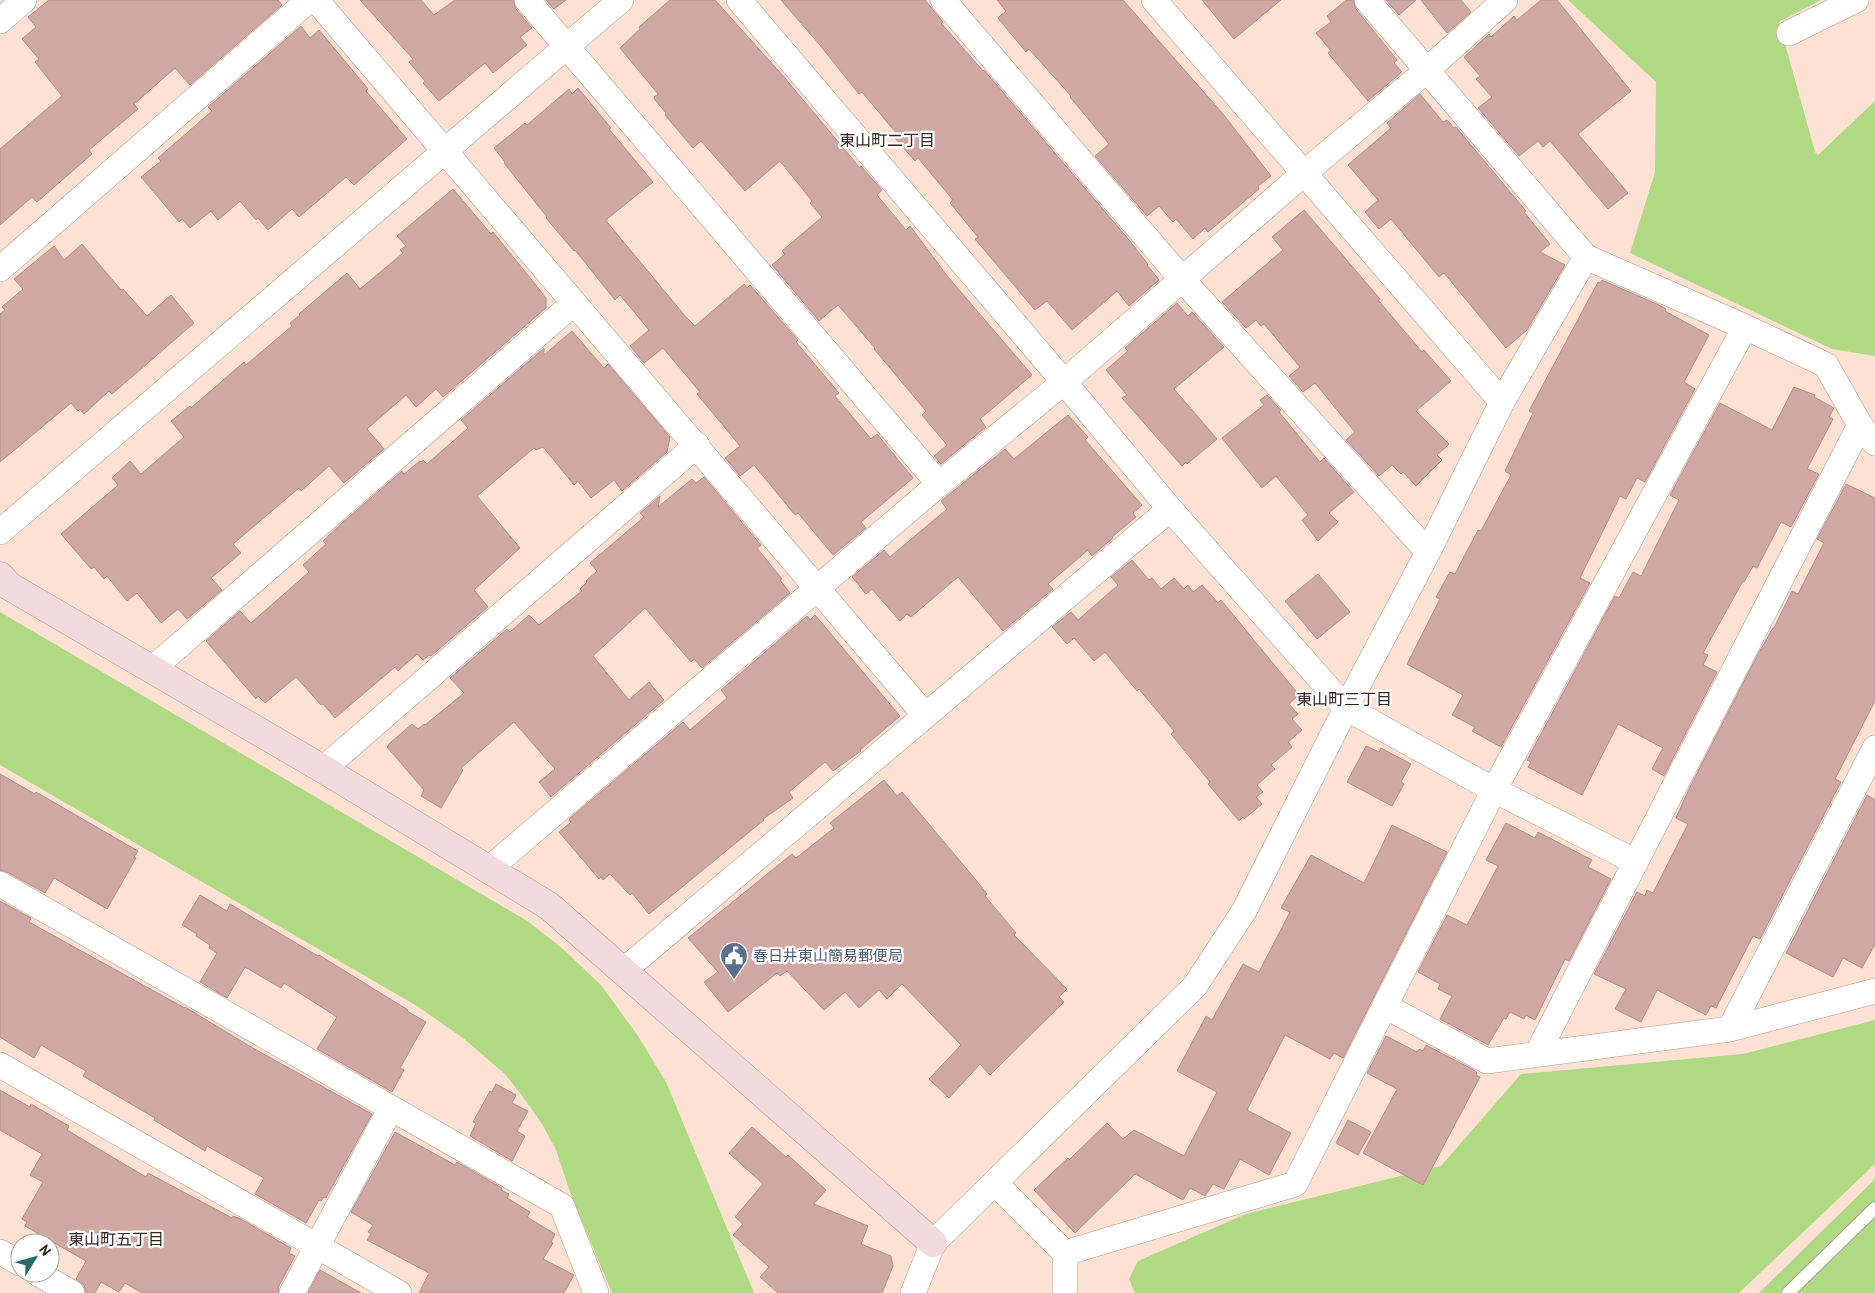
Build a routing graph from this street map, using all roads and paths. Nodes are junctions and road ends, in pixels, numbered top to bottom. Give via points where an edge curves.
1 (24, 0) edge
2 (309, 0) edge
3 (316, 0) edge
4 (527, 0) edge
5 (621, 0) edge
6 (739, 0) edge
7 (943, 0) edge
8 (1154, 0) edge
9 (1366, 0) edge
10 (1505, 0) edge
11 (1856, 0) edge
12 (0, 21) edge
13 (1789, 33) dead end
14 (565, 47) junction
15 (1426, 70) junction
16 (444, 151) junction
17 (1303, 174) junction
18 (1586, 257) junction
19 (0, 269) edge
20 (1181, 278) junction
21 (574, 303) junction
22 (1745, 327) junction
23 (1064, 382) junction
24 (1502, 402) junction
25 (1868, 434) edge
26 (697, 445) junction
27 (940, 484) junction
28 (1170, 509) junction
29 (0, 532) edge
30 (1428, 552) junction
31 (0, 576) edge
32 (819, 588) junction
33 (152, 669) junction
34 (1346, 708) junction
35 (925, 715) junction
36 (1875, 748) edge
37 (323, 769) junction
38 (1494, 790) junction
39 (1636, 862) junction
40 (489, 869) junction
41 (0, 884) edge
42 (623, 971) junction
43 (1875, 991) edge
44 (1385, 1006) junction
45 (1730, 1029) junction
46 (1537, 1054) junction
47 (0, 1066) edge
48 (391, 1108) junction
49 (995, 1182) junction
50 (1875, 1208) edge
51 (933, 1244) junction
52 (315, 1247) junction
53 (1065, 1253) junction
54 (54, 1283) edge
55 (72, 1293) edge
56 (292, 1293) edge
57 (399, 1293) edge
58 (596, 1293) edge
59 (913, 1293) edge
60 (1065, 1293) edge
61 (1788, 1293) edge

1 - 12 street
2 - 19 street
3 - 16 street
4 - 14 street
5 - 14 street
6 - 23 street
7 - 20 street
8 - 17 street
9 - 15 street
10 - 15 street
11 - 13 street
14 - 16 street
14 - 27 street
15 - 17 street
15 - 18 street
16 - 21 street
16 - 29 street
17 - 20 street
17 - 24 street
18 - 22 street
18 - 24 street
20 - 23 street
20 - 30 street
21 - 26 street
21 - 33 street
22 - 25 street via 1826,365
22 - 38 street
23 - 27 street
23 - 28 street
24 - 30 street
25 - 39 street
26 - 32 street
26 - 37 street
27 - 32 street
28 - 34 street
28 - 35 street
30 - 34 street
31 - 33 street via 9,586
32 - 35 street
32 - 40 street
33 - 37 street
34 - 38 street
34 - 49 street via 1244,911 1195,986
35 - 42 street
36 - 45 street
37 - 40 street
38 - 39 street
38 - 44 street
39 - 46 street
40 - 42 street via 549,906
41 - 48 street
42 - 51 street
43 - 45 street
44 - 46 street via 1487,1061
44 - 53 street via 1295,1184
45 - 46 street
47 - 52 street
48 - 52 street
48 - 58 street via 562,1206
49 - 51 street
49 - 53 street
50 - 61 lane
51 - 59 street
52 - 56 street
52 - 57 street
53 - 60 street
54 - 55 street

